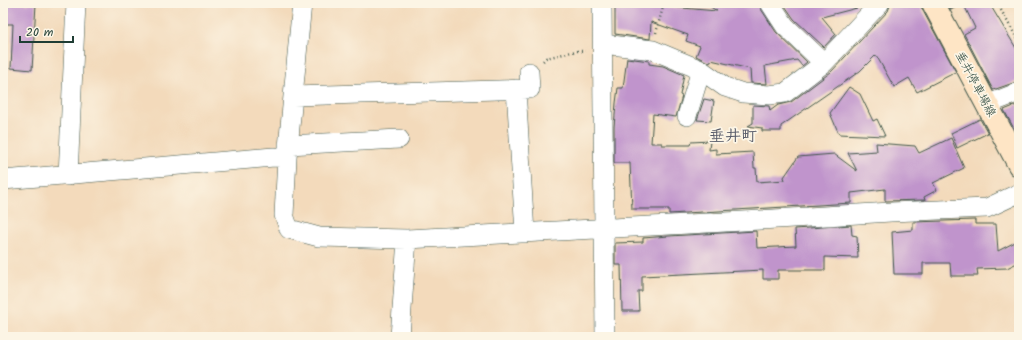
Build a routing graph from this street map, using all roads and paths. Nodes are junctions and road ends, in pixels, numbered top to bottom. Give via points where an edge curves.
1 (76, 3) edge
2 (302, 3) edge
3 (602, 3) edge
4 (664, 3) edge
5 (770, 3) edge
6 (880, 3) edge
7 (933, 3) edge
8 (997, 3) edge
9 (1019, 42) edge
10 (603, 47) junction
11 (653, 50) junction
12 (824, 63) junction
13 (701, 70) junction
14 (529, 72) joint
15 (516, 90) junction
16 (1019, 92) edge
17 (293, 96) junction
18 (986, 105) junction
19 (687, 116) dead end
20 (398, 139) dead end
21 (287, 152) junction
22 (1019, 165) edge
23 (68, 176) junction
24 (3, 180) edge
25 (1019, 193) edge
26 (604, 229) junction
27 (525, 233) junction
28 (407, 239) junction
29 (400, 337) edge
30 (605, 337) edge

1 - 23 street
2 - 17 street
3 - 10 street
4 - 11 path
5 - 12 street via 785,26
6 - 12 street
7 - 18 main road, 垂井停車場線
8 - 9 path
10 - 11 street
10 - 14 path via 546,58
10 - 26 street
11 - 13 street
12 - 13 street via 785,93 769,95 743,93 725,87
13 - 19 street
14 - 15 street via 530,89
15 - 17 street
15 - 27 street
16 - 18 street
17 - 21 street
18 - 22 main road, 垂井停車場線
20 - 21 street
21 - 23 street via 274,157
21 - 28 street via 284,215 289,229 319,236
23 - 24 street
25 - 26 street via 987,208
26 - 27 street
26 - 30 street
27 - 28 street
28 - 29 street

